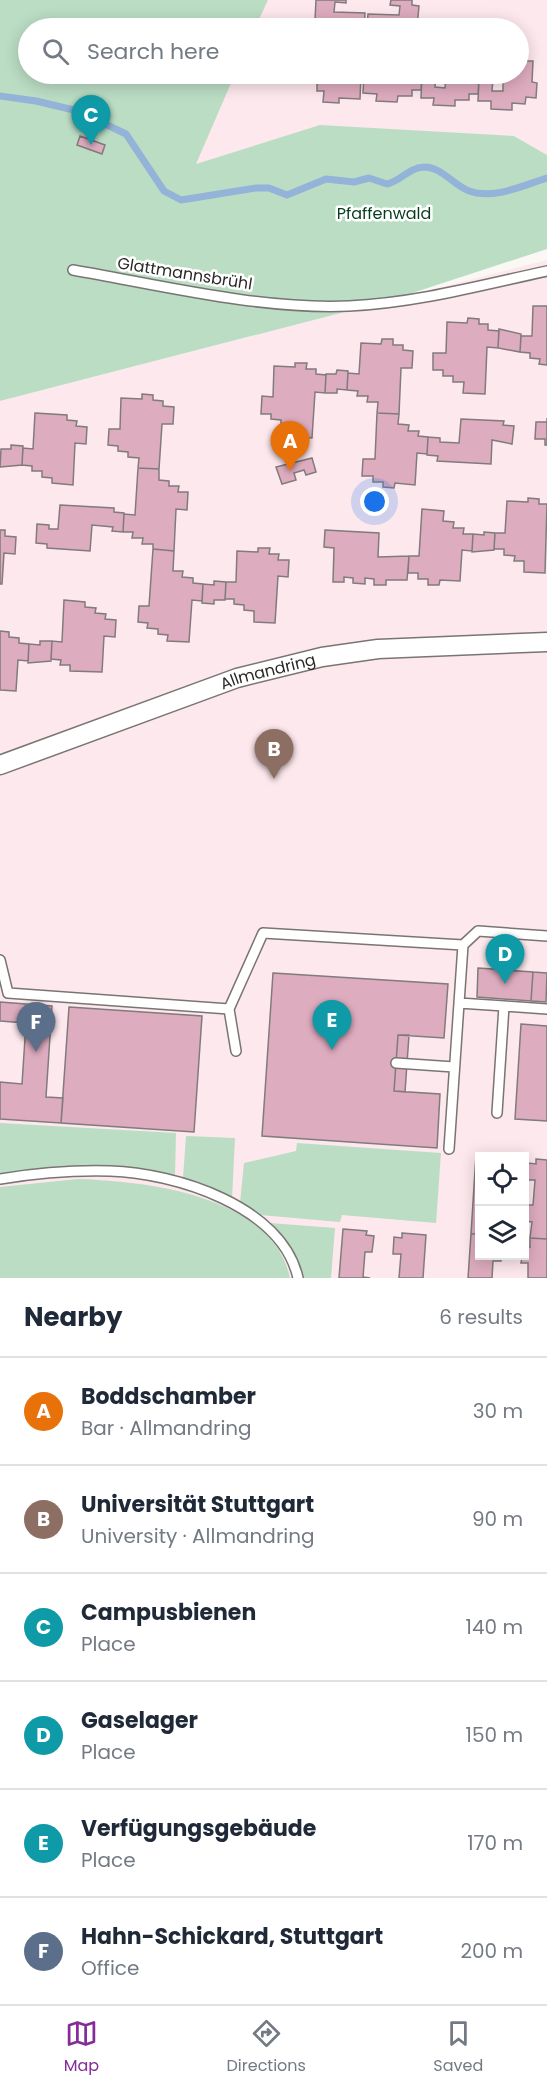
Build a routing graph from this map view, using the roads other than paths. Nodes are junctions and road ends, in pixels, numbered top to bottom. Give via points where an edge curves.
1 (73, 270) dead end
2 (547, 271) edge
3 (547, 642) edge
4 (0, 765) edge
5 (547, 936) edge
6 (463, 945) junction
7 (0, 960) edge
8 (459, 1003) junction
9 (504, 1006) junction
10 (229, 1009) junction
11 (547, 1009) edge
12 (236, 1050) dead end
13 (396, 1063) dead end
14 (454, 1067) junction
15 (497, 1113) dead end
16 (448, 1149) dead end
17 (0, 1179) edge
18 (298, 1278) edge

1 - 2 lane, Glattmannsbrühl via 293,305 348,306 390,302
3 - 4 street, Allmandring via 378,649 322,657 237,678
5 - 6 lane via 478,931
6 - 8 lane
6 - 10 lane via 263,933
7 - 10 lane via 8,993
8 - 9 lane
8 - 14 lane
9 - 11 lane
9 - 15 lane
10 - 12 lane
13 - 14 lane
14 - 16 lane
17 - 18 lane via 49,1172 112,1171 180,1184 236,1205 258,1218 282,1243

